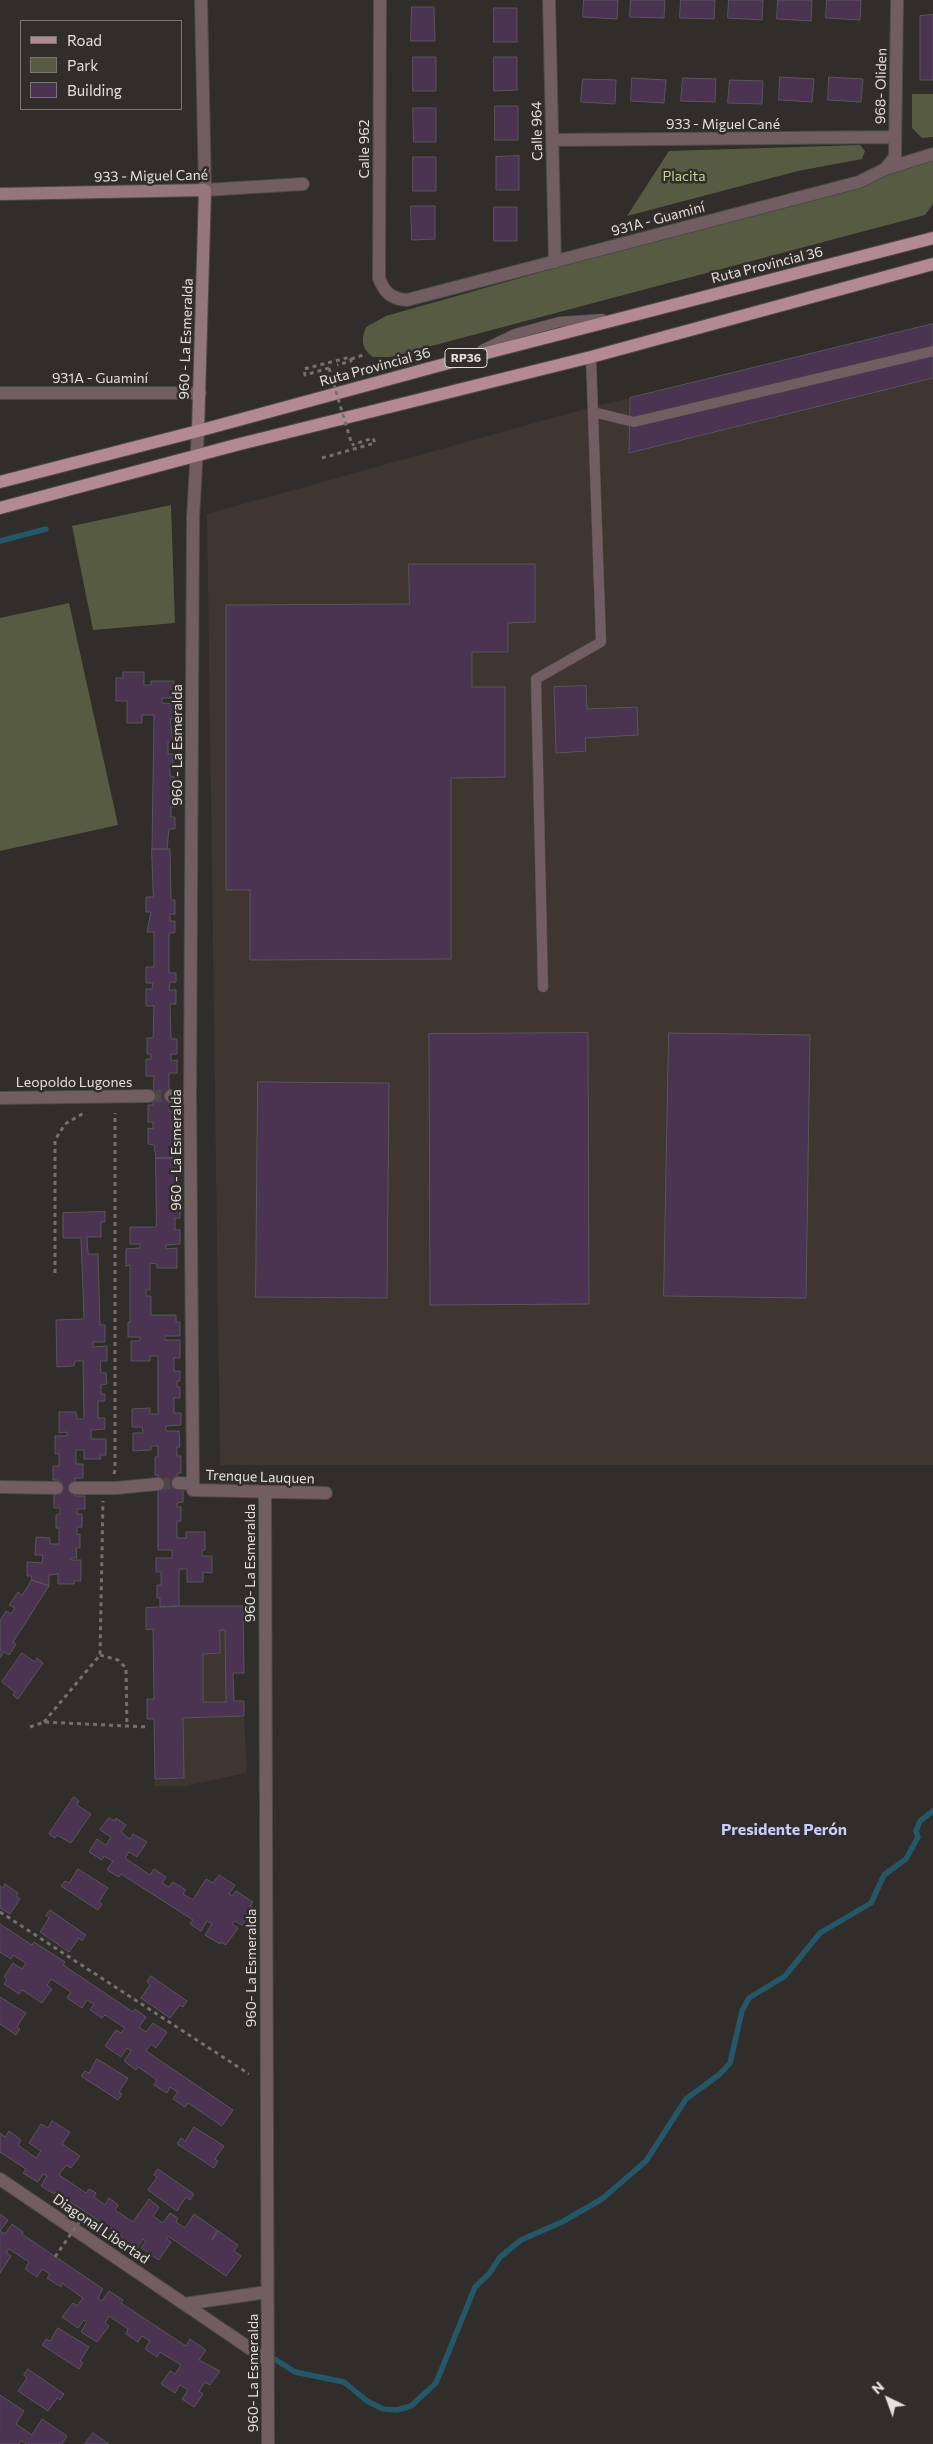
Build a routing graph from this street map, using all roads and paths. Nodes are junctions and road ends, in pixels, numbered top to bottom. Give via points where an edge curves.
1 (201, 0) edge
2 (380, 0) edge
3 (549, 0) edge
4 (897, 0) edge
5 (895, 137) junction
6 (552, 140) junction
7 (933, 154) edge
8 (885, 169) junction
9 (303, 184) dead end
10 (205, 190) junction
11 (0, 194) edge
12 (933, 238) edge
13 (556, 262) junction
14 (933, 264) edge
15 (388, 294) joint
16 (933, 351) edge
17 (363, 356) dead end
18 (591, 357) junction
19 (351, 359) junction
20 (337, 364) dead end
21 (0, 393) edge
22 (200, 393) junction
23 (593, 412) junction
24 (198, 431) junction
25 (196, 457) junction
26 (322, 458) dead end
27 (0, 482) edge
28 (0, 508) edge
29 (543, 988) dead end
30 (190, 1095) junction
31 (149, 1096) tunnel mouth
32 (171, 1096) tunnel mouth
33 (97, 1097) junction
34 (0, 1098) edge
35 (115, 1113) dead end
36 (56, 1273) dead end
37 (178, 1483) tunnel mouth
38 (158, 1484) tunnel mouth
39 (0, 1487) edge
40 (193, 1487) junction
41 (58, 1488) dead end
42 (75, 1488) dead end
43 (107, 1488) junction
44 (265, 1492) junction
45 (326, 1493) dead end
46 (100, 1655) junction
47 (44, 1722) junction
48 (30, 1727) dead end
49 (126, 1727) junction
50 (148, 1727) dead end
51 (0, 1912) edge
52 (249, 2074) dead end
53 (0, 2179) edge
54 (86, 2212) dead end
55 (55, 2257) dead end
56 (267, 2292) junction
57 (184, 2304) junction
58 (267, 2360) junction
59 (268, 2444) edge

1 - 10 street, 960 - La Esmeralda
2 - 15 street, Calle 962 via 378,278
3 - 6 street, Calle 964
4 - 5 street, 968- Oliden
5 - 6 street, 933 - Miguel Cané
5 - 8 street, 968- Oliden via 895,157
6 - 13 street, Calle 964
7 - 8 street, 931A - Guaminí
8 - 13 street, 931A - Guaminí via 859,182
9 - 10 street, 933 - Miguel Cané
10 - 11 street, 933 - Miguel Cané
10 - 22 street, 960 - La Esmeralda
12 - 24 main road, Ruta Provincial 36 / RP36
13 - 15 street, 931A - Guaminí via 407,300
14 - 18 main road, RP36
16 - 23 lane via 634,422
17 - 19 path
18 - 23 lane
18 - 25 main road, RP36
19 - 20 path
19 - 26 path, bridge via 304,369 305,374 330,368 352,445 373,438 375,443
21 - 22 street, 931A - Guaminí
22 - 24 street, 960 - La Esmeralda
23 - 29 lane via 601,642 536,679
24 - 25 street, 960 - La Esmeralda
24 - 27 main road, Ruta Provincial 36 / RP36
25 - 28 main road, RP36
25 - 30 street, 960 - La Esmeralda
30 - 32 street
30 - 40 street, 960 - La Esmeralda
31 - 33 street, Leopoldo Lugones
33 - 34 street, Leopoldo Lugones
33 - 36 path via 92,1107 60,1129 54,1140
35 - 43 path via 115,1470
37 - 40 street, Trenque Lauquen
38 - 43 street
39 - 41 street
40 - 44 street, Trenque Lauquen
42 - 43 street
43 - 46 path via 103,1499
44 - 45 street, Trenque Lauquen
44 - 56 street, 960- La Esmeralda
46 - 47 path
46 - 49 path via 118,1660 126,1668
47 - 48 path
47 - 49 path
49 - 50 path
51 - 52 path
53 - 57 street, Diagonal Libertad
54 - 55 path, bridge
56 - 57 street
56 - 58 street, 960- La Esmeralda
57 - 58 street, Diagonal Libertad
58 - 59 street, 960- La Esmeralda

